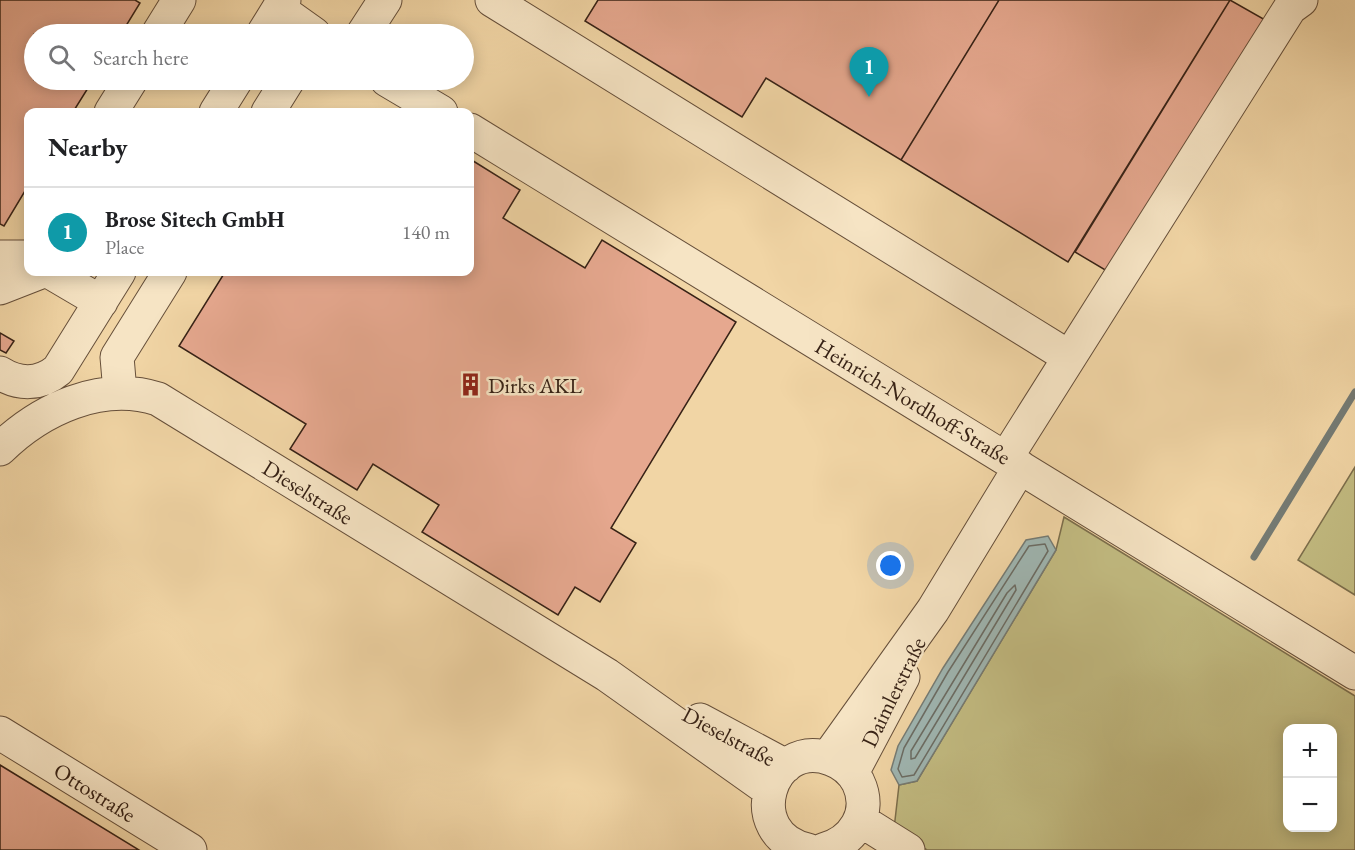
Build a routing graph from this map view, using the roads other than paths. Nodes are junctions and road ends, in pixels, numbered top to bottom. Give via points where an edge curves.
1 (179, 0) edge
2 (385, 0) edge
3 (492, 0) edge
4 (1301, 0) edge
5 (276, 15) edge
6 (164, 24) edge
7 (294, 24) edge
8 (369, 24) edge
9 (125, 90) edge
10 (230, 90) edge
11 (282, 90) edge
12 (404, 90) edge
13 (114, 108) edge
14 (218, 108) edge
15 (270, 108) edge
16 (434, 108) edge
17 (474, 132) edge
18 (24, 266) edge
19 (55, 276) edge
20 (117, 276) edge
21 (168, 276) edge
22 (0, 288) edge
23 (101, 302) junction
24 (1070, 357) junction
25 (0, 373) edge
26 (120, 392) junction
27 (0, 449) edge
28 (1013, 462) junction
29 (1355, 673) edge
30 (0, 734) edge
31 (840, 765) junction
32 (778, 778) junction
33 (816, 844) edge
34 (190, 850) edge
35 (908, 850) edge

1 - 6 street
2 - 8 street
3 - 24 street
4 - 24 street, Daimlerstraße via 1290,8
5 - 7 street
9 - 13 street
10 - 14 street
11 - 15 street
12 - 16 street
17 - 28 street, Heinrich-Nordhoff-Straße
18 - 22 street
19 - 23 street
20 - 23 street
21 - 26 street via 117,357
23 - 25 street via 64,363 43,380 23,382
24 - 28 street, Daimlerstraße
26 - 27 street, Dieselstraße via 96,394 58,408 27,426
26 - 32 street, Dieselstraße via 158,399 607,675 671,705
28 - 29 street, Heinrich-Nordhoff-Straße
28 - 31 street, Daimlerstraße via 933,610 905,673
30 - 34 street, Ottostraße
31 - 32 street, Daimlerstraße via 806,757
31 - 33 street, Daimlerstraße via 858,781 863,801
32 - 33 street via 769,814
33 - 35 street

